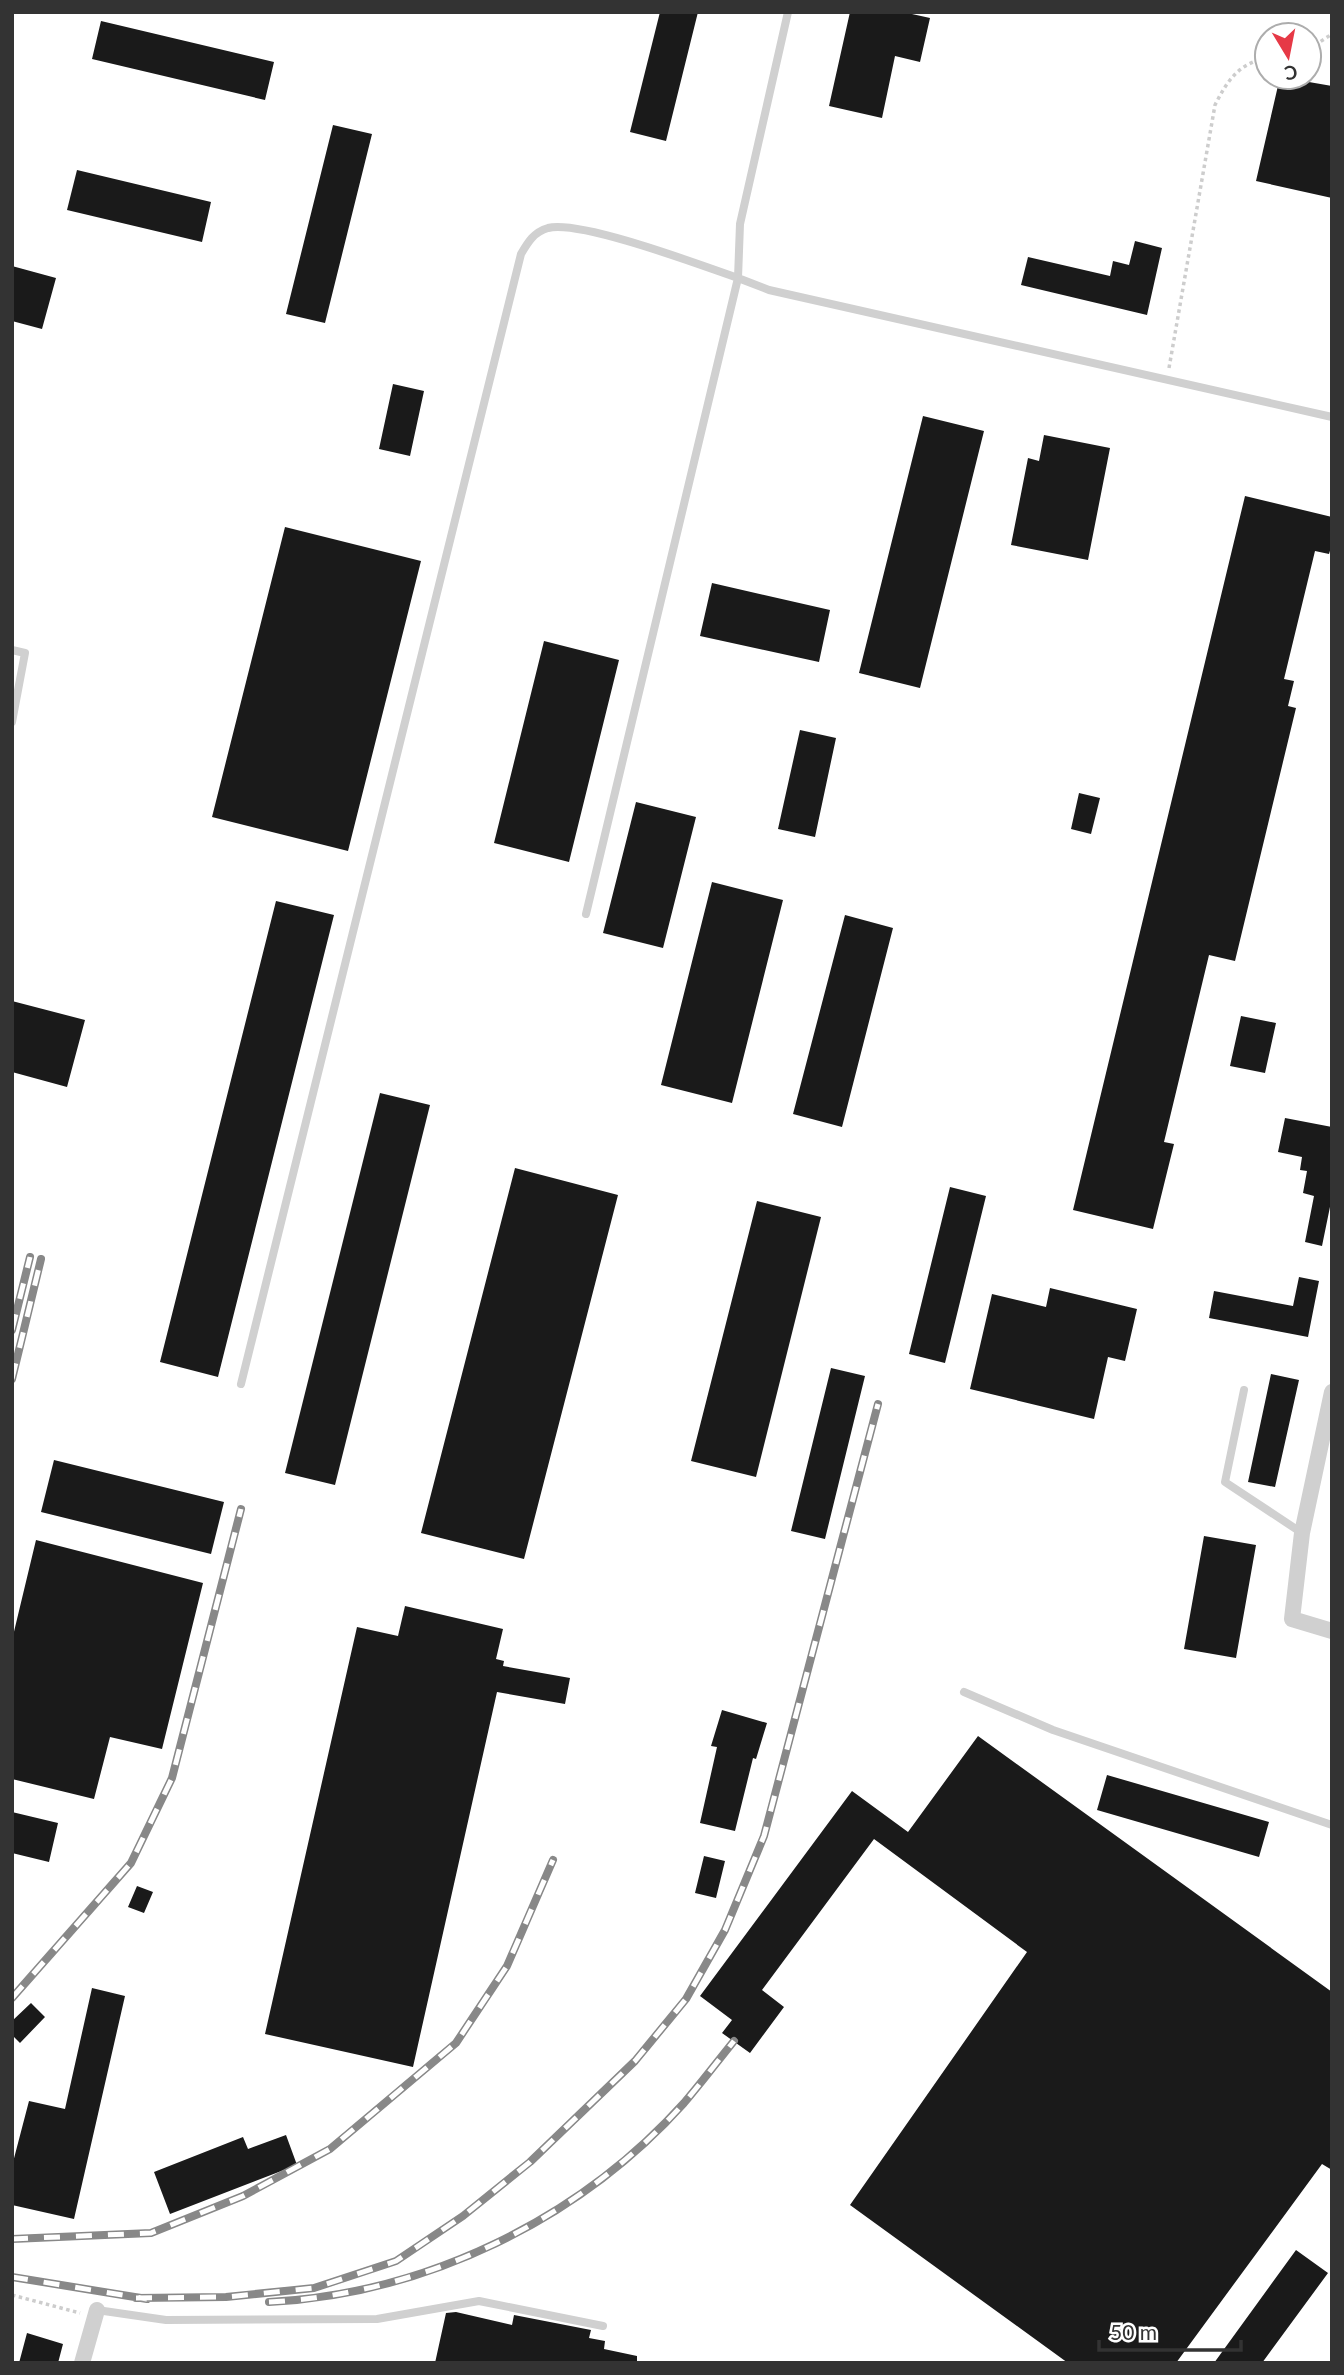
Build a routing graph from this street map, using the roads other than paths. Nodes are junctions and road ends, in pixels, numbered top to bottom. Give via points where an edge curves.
1 (788, 12) edge
2 (738, 278) junction
3 (1332, 417) edge
4 (12, 650) edge
5 (12, 722) edge
6 (586, 914) dead end
7 (241, 1384) dead end
8 (1244, 1390) dead end
9 (1332, 1392) edge
10 (1302, 1533) junction
11 (1332, 1631) edge
12 (964, 1692) dead end
13 (1332, 1825) edge
14 (96, 2314) joint
15 (603, 2326) dead end
16 (82, 2363) edge

1 - 2 lane via 740,224
2 - 3 lane via 769,290
2 - 6 lane
2 - 7 lane via 629,242 558,226 531,237 521,254
4 - 5 lane via 25,653
8 - 10 lane via 1225,1482
9 - 10 street
10 - 11 street via 1292,1619
12 - 13 lane via 1053,1730
14 - 15 lane via 166,2320 377,2319 479,2301
14 - 16 street

